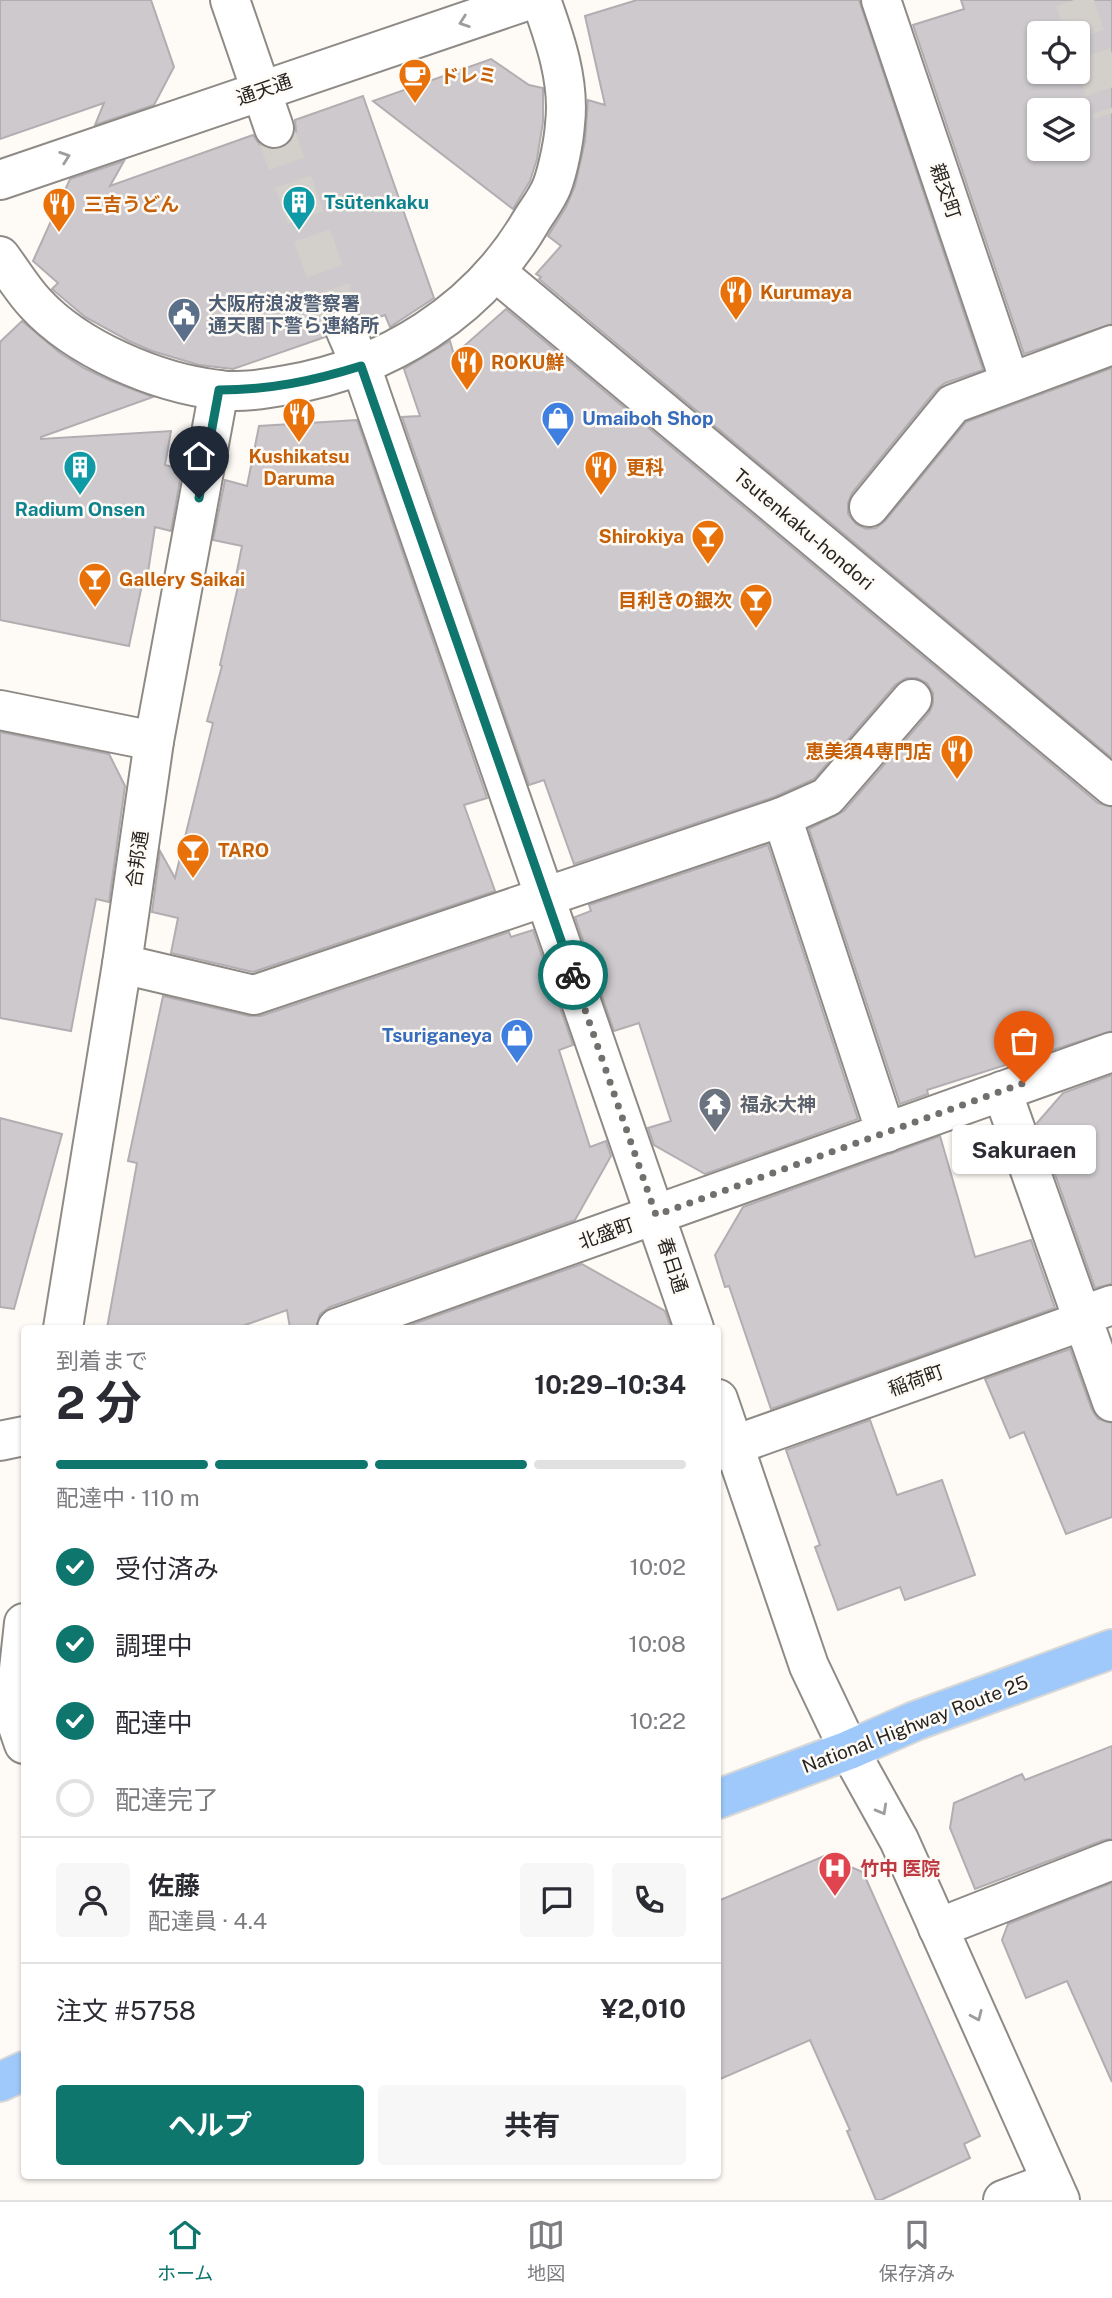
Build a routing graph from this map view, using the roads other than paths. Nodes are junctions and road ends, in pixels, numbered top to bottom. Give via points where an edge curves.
1 (230, 0) edge
2 (528, 0) edge
3 (541, 0) edge
4 (881, 0) edge
5 (261, 90) junction
6 (274, 128) tunnel mouth
7 (0, 180) edge
8 (0, 256) edge
9 (496, 272) junction
10 (345, 329) tunnel mouth
11 (1112, 345) edge
12 (361, 366) junction
13 (1010, 382) junction
14 (219, 390) junction
15 (869, 507) dead end
16 (912, 699) dead end
17 (0, 710) edge
18 (154, 741) junction
19 (1112, 786) edge
20 (782, 817) junction
21 (546, 896) junction
22 (122, 964) junction
23 (1112, 1052) edge
24 (1002, 1091) junction
25 (886, 1133) junction
26 (656, 1215) junction
27 (1097, 1313) edge
28 (63, 1325) edge
29 (345, 1325) edge
30 (693, 1325) edge
31 (1112, 1402) edge
32 (721, 1420) edge
33 (21, 1437) edge
34 (0, 1441) edge
35 (725, 1448) edge
36 (1112, 1649) edge
37 (849, 1750) junction
38 (721, 1798) edge
39 (1112, 1860) edge
40 (938, 1928) junction
41 (21, 2072) edge
42 (0, 2082) edge
43 (1056, 2191) edge
44 (1003, 2200) edge

1 - 5 street
2 -> 5 street, 通天通
3 - 9 street via 562,64 566,123 552,186
4 - 13 street, 親交町
5 - 6 street
7 -> 5 street, 通天通
8 - 14 street via 36,304 81,341 124,365
9 - 12 street via 434,327
9 - 19 street, Tsutenkaku-hondori
10 - 12 street, 春日通
11 - 13 street
12 - 14 street via 314,381 257,390
12 - 21 street, 春日通
13 - 15 street via 953,404
14 - 18 street, 合邦通
16 - 20 street via 827,797
17 - 18 street
18 - 22 street, 合邦通
20 - 21 street
20 - 25 street
21 - 22 street via 254,995
21 - 26 street, 春日通
22 - 28 street, 合邦通
23 - 24 street, 北盛町
24 - 25 street, 北盛町
24 - 27 street
25 - 26 street, 北盛町
26 - 29 street, 北盛町
26 - 30 street, 春日通
27 - 31 street
27 - 35 street, 稲荷町
32 - 35 street
33 - 34 street
35 - 37 street via 809,1666
36 - 37 highway, National Highway Route 25
37 - 38 highway, National Highway Route 25
37 -> 40 street via 899,1840
39 - 40 street
40 -> 43 street
41 - 42 highway
43 - 44 street

